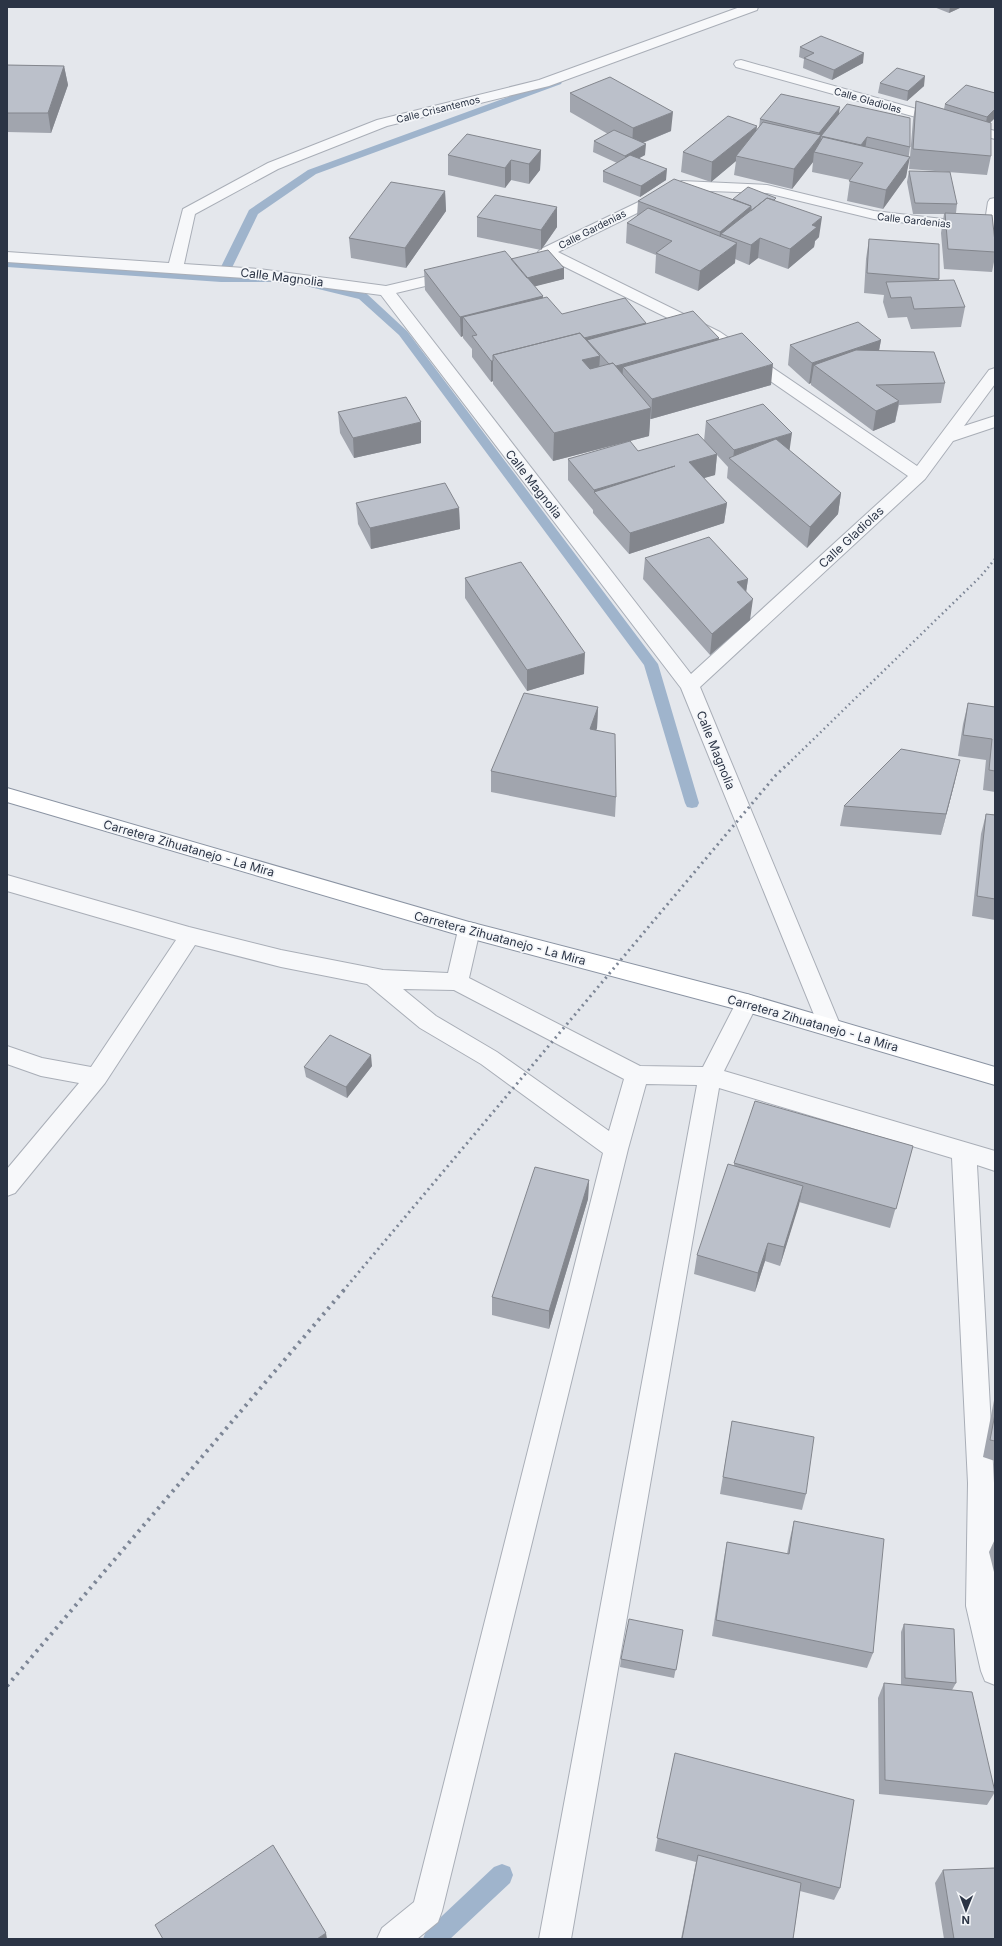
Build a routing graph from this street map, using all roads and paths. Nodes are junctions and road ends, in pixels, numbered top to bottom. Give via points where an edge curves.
1 (752, 7) edge
2 (741, 64) dead end
3 (995, 135) edge
4 (995, 202) edge
5 (992, 228) junction
6 (546, 252) junction
7 (995, 254) edge
8 (531, 256) edge
9 (7, 257) edge
10 (175, 269) junction
11 (470, 271) edge
12 (386, 291) junction
13 (995, 373) edge
14 (995, 421) edge
15 (946, 438) junction
16 (919, 475) junction
17 (690, 686) junction
18 (7, 795) edge
19 (7, 883) edge
20 (469, 930) junction
21 (190, 936) junction
22 (374, 978) junction
23 (457, 982) junction
24 (747, 1003) junction
25 (830, 1028) junction
26 (7, 1055) edge
27 (637, 1075) junction
28 (710, 1076) junction
29 (995, 1076) edge
30 (97, 1077) junction
31 (616, 1149) junction
32 (964, 1151) junction
33 (995, 1160) edge
34 (7, 1186) edge
35 (988, 1486) edge
36 (995, 1671) edge
37 (393, 1939) edge
38 (555, 1939) edge

1 - 10 street, Calle Crisantemos via 544,83 382,123 273,166 188,212
2 - 3 street, Calle Gladiolas
4 - 5 street
5 - 6 street, Calle Gardenias via 874,216 767,189 682,184
5 - 7 street
6 - 8 street
6 - 16 street, Calle Gardenias via 714,335
9 - 10 street, Calle Magnolia
10 - 12 street, Calle Magnolia via 258,274
11 - 12 street
12 - 17 street, Calle Magnolia
13 - 15 street, Calle Gladiolas
14 - 15 street
15 - 16 street, Calle Gladiolas
16 - 17 street, Calle Gladiolas
17 - 25 street, Calle Magnolia
18 - 20 highway, Carretera Zihuatanejo - La Mira
19 - 21 street
20 - 23 street
20 - 24 highway, Carretera Zihuatanejo - La Mira
21 - 22 street
21 - 30 street
22 - 23 street
22 - 31 street via 428,1022 489,1058
23 - 27 street
24 - 25 highway, Carretera Zihuatanejo - La Mira
24 - 28 street
25 - 29 highway, Carretera Zihuatanejo - La Mira
26 - 30 street via 41,1067
27 - 28 street
27 - 31 street
28 - 32 street
28 - 38 street
30 - 34 street
31 - 37 street via 427,1911
32 - 33 street
32 - 35 street
35 - 36 street via 980,1606

